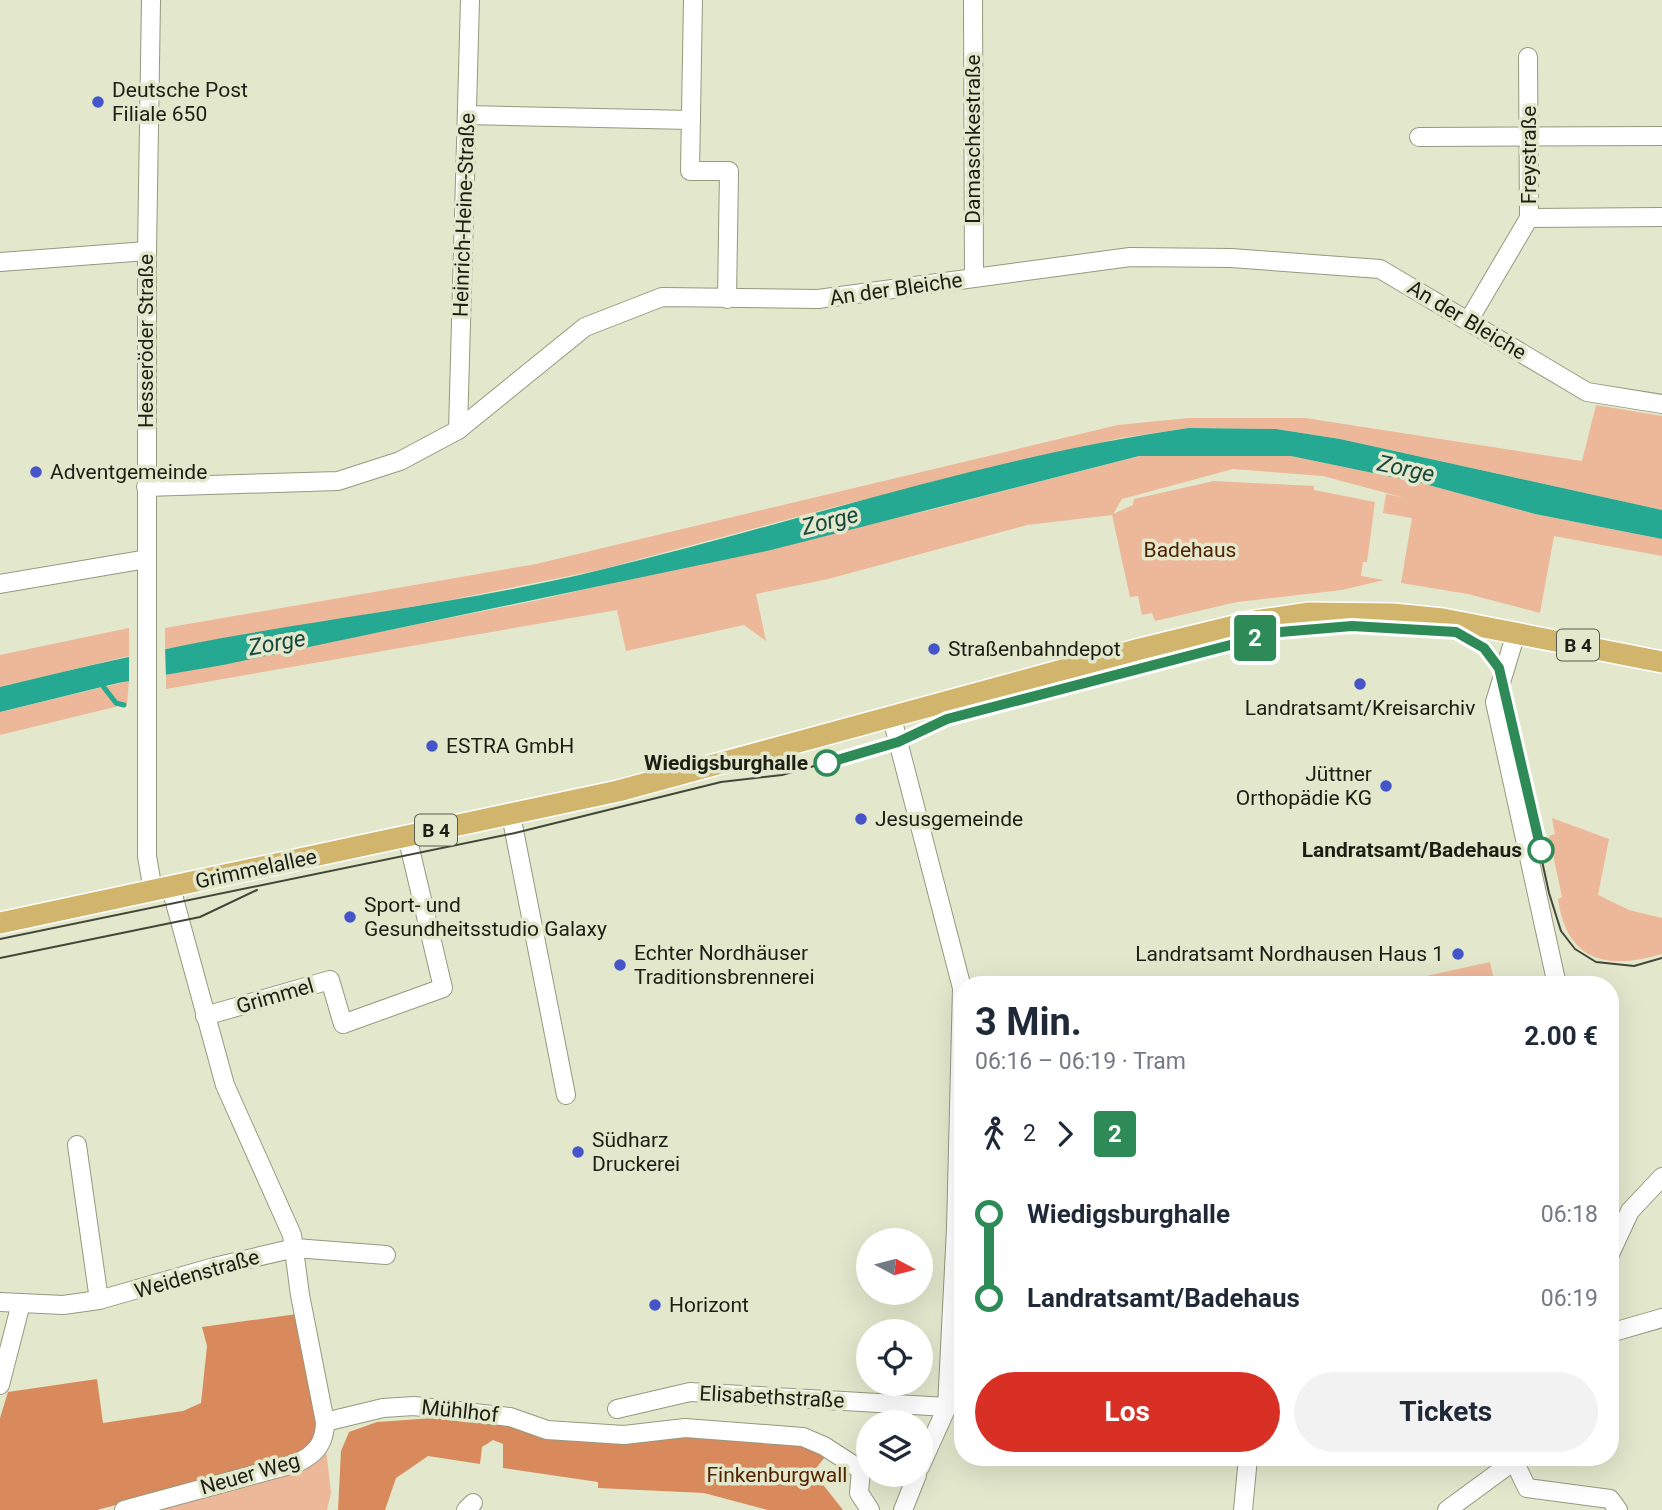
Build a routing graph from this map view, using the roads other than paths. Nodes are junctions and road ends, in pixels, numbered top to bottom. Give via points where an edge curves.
1 (151, 0) edge
2 (470, 0) edge
3 (693, 0) edge
4 (974, 0) edge
5 (1528, 57) dead end
6 (467, 115) junction
7 (691, 120) junction
8 (1662, 136) edge
9 (1419, 137) dead end
10 (1529, 137) junction
11 (1662, 217) edge
12 (1530, 218) junction
13 (147, 251) junction
14 (0, 262) edge
15 (974, 278) junction
16 (727, 299) junction
17 (1469, 320) junction
18 (1662, 404) edge
19 (458, 430) junction
20 (146, 487) junction
21 (146, 559) junction
22 (0, 584) edge
23 (1516, 633) junction
24 (1662, 662) edge
25 (892, 718) junction
26 (511, 815) junction
27 (407, 836) junction
28 (162, 889) junction
29 (0, 923) edge
30 (959, 976) edge
31 (1555, 976) edge
32 (205, 1016) junction
33 (566, 1095) dead end
34 (77, 1145) dead end
35 (1662, 1177) edge
36 (1619, 1232) edge
37 (295, 1248) junction
38 (386, 1255) dead end
39 (99, 1300) junction
40 (0, 1302) edge
41 (21, 1303) junction
42 (954, 1303) edge
43 (1658, 1319) edge
44 (1619, 1331) edge
45 (0, 1385) edge
46 (947, 1407) junction
47 (617, 1409) dead end
48 (325, 1429) junction
49 (593, 1433) joint
50 (933, 1437) edge
51 (856, 1462) edge
52 (1247, 1466) edge
53 (1509, 1466) edge
54 (1519, 1466) edge
55 (860, 1487) edge
56 (912, 1487) edge
57 (124, 1510) edge
58 (870, 1510) edge
59 (903, 1510) edge
60 (1242, 1510) edge
61 (1447, 1510) edge
62 (1619, 1510) edge

1 - 13 street, Hesseröder Straße
2 - 6 street, Heinrich-Heine-Straße
3 - 7 street
4 - 15 street, Damaschkestraße
5 - 10 street, Freystraße
6 - 7 street
6 - 19 street, Heinrich-Heine-Straße
7 - 16 street via 690,172 729,171
8 - 10 street
9 - 10 street
10 - 12 street, Freystraße
11 - 12 street
12 - 17 street, Freystraße
13 - 14 street
13 - 20 street, Hesseröder Straße
15 - 16 street, An der Bleiche via 818,299
15 - 17 street, An der Bleiche via 1130,257 1231,258 1380,269
16 - 19 street, An der Bleiche via 662,298 585,327
17 - 18 street, An der Bleiche via 1587,392
19 - 20 street, An der Bleiche via 400,461 338,481
20 - 21 street, Hesseröder Straße
21 - 22 street
21 - 28 street, Hesseröder Straße via 146,856
23 - 24 main road, Grimmelallee / B 4
23 - 25 main road, Grimmelallee / B 4 via 1393,614 1309,612 1140,649
23 - 31 street via 1495,702
25 - 26 main road, Grimmelallee / B 4
25 - 30 street
26 - 27 main road, Grimmelallee / B 4
26 - 33 street
27 - 28 main road, Grimmelallee / B 4
27 - 32 street, Grimmel via 443,988 343,1024 330,980
28 - 29 main road, Grimmelallee / B 4
28 - 32 street
32 - 37 street via 225,1085
34 - 39 street
35 - 36 street via 1630,1211
37 - 38 street
37 - 39 street, Weidenstraße
37 - 48 street
39 - 41 street, Weidenstraße via 63,1305
40 - 41 street, Weidenstraße
41 - 45 street
42 - 46 street
43 - 44 street
46 - 47 street, Elisabethstraße via 690,1392
46 - 50 street
48 - 49 street, Mühlhof via 383,1408 414,1406 510,1417 547,1430
48 - 57 street, Neuer Weg via 316,1451 297,1463
49 - 51 street, Elisabethstraße via 624,1435 685,1428 803,1437
52 - 60 street
53 - 61 street
54 - 62 street via 1527,1488 1610,1499
55 - 58 street via 859,1493
56 - 59 street

